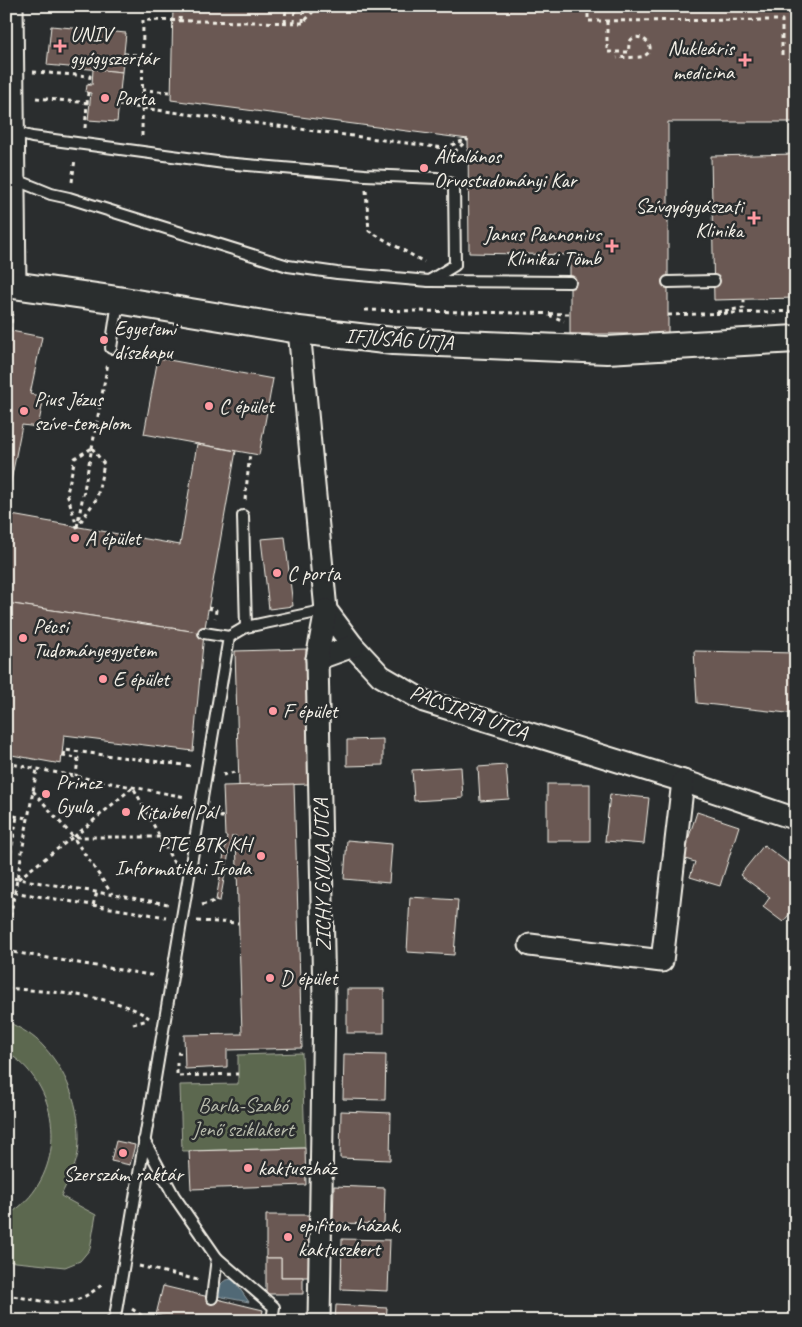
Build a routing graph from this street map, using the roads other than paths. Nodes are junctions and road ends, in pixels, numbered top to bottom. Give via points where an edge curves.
1 (10, 14) edge
2 (14, 132) junction
3 (14, 179) junction
4 (429, 281) junction
5 (570, 282) dead end
6 (668, 282) dead end
7 (714, 282) dead end
8 (13, 299) edge
9 (118, 300) junction
10 (299, 330) junction
11 (796, 339) edge
12 (111, 348) road end
13 (243, 516) road end
14 (326, 610) junction
15 (246, 623) junction
16 (204, 633) dead end
17 (229, 637) junction
18 (353, 646) junction
19 (317, 659) junction
20 (683, 781) junction
21 (796, 819) edge
22 (530, 945) dead end
23 (144, 1140) junction
24 (217, 1258) junction
25 (212, 1298) dead end
26 (112, 1321) edge
27 (272, 1321) edge
28 (320, 1321) edge

1 - 2 street
2 - 3 street
2 - 4 lane via 224,163 436,178 454,185 454,265
3 - 4 lane via 50,194 288,266
3 - 8 street
4 - 5 lane
6 - 7 lane
8 - 9 street, IFJÚSÁG ÚTJA
9 - 10 street, IFJÚSÁG ÚTJA
9 - 12 lane
10 - 11 street, IFJÚSÁG ÚTJA via 393,341 607,350
10 - 14 street
13 - 15 lane
14 - 15 lane
14 - 18 street, PACSIRTA UTCA
14 - 19 street, ZICHY GYULA UTCA
15 - 17 lane
16 - 17 lane
17 - 23 lane
18 - 19 street
18 - 20 street, PACSIRTA UTCA via 381,676 424,700
19 - 28 street, ZICHY GYULA UTCA via 324,998
20 - 21 street, PACSIRTA UTCA
20 - 22 street via 662,961
23 - 24 lane via 174,1196
23 - 26 lane
24 - 25 lane
24 - 27 lane via 274,1307

